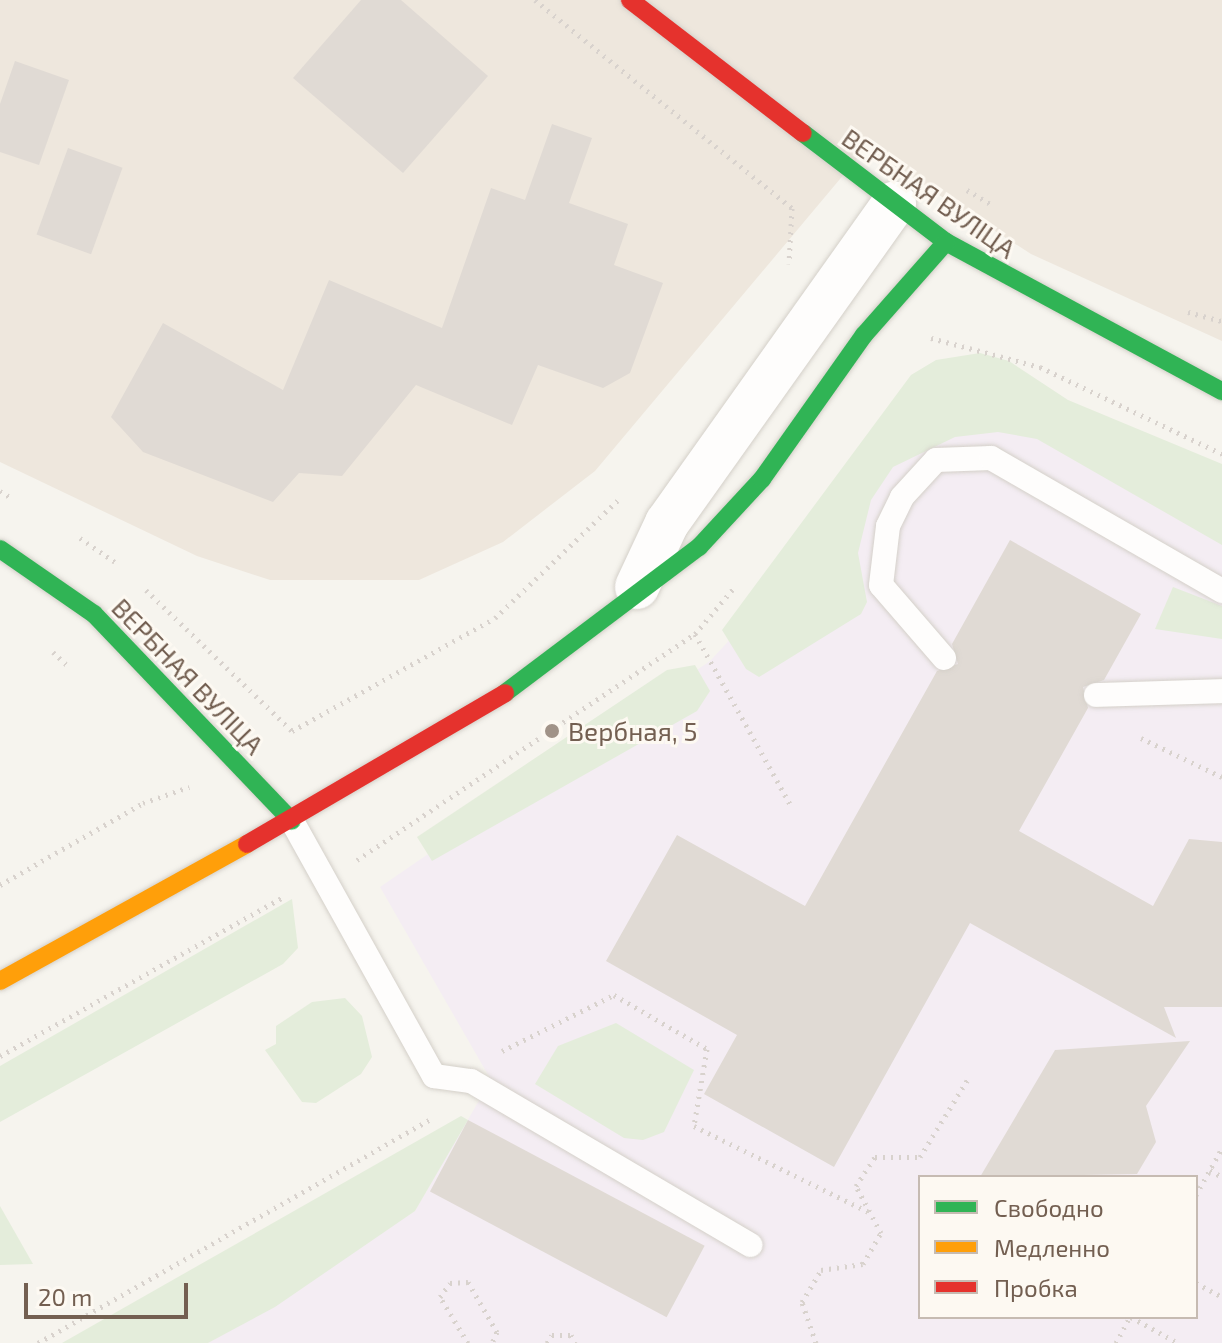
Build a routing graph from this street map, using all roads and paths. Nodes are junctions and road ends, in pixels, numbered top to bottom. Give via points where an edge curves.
1 (535, 0) edge
2 (630, 0) edge
3 (894, 204) junction
4 (946, 242) junction
5 (788, 277) dead end
6 (938, 337) dead end
7 (1222, 391) edge
8 (1222, 454) edge
9 (0, 491) edge
10 (626, 491) dead end
11 (25, 506) dead end
12 (76, 536) dead end
13 (0, 549) edge
14 (122, 569) dead end
15 (142, 586) dead end
16 (637, 587) junction
17 (1222, 591) edge
18 (695, 634) dead end
19 (43, 642) dead end
20 (944, 658) dead end
21 (82, 679) dead end
22 (1222, 691) edge
23 (1096, 695) dead end
24 (1141, 738) dead end
25 (179, 776) dead end
26 (1222, 777) edge
27 (790, 804) dead end
28 (292, 821) junction
29 (353, 863) dead end
30 (361, 877) dead end
31 (0, 885) edge
32 (285, 896) dead end
33 (0, 981) edge
34 (0, 1056) edge
35 (968, 1079) dead end
36 (471, 1081) junction
37 (1222, 1148) edge
38 (1210, 1170) junction
39 (1222, 1177) edge
40 (1198, 1191) edge
41 (871, 1213) junction
42 (751, 1245) dead end
43 (1198, 1284) edge
44 (1222, 1297) edge
45 (1129, 1319) edge
46 (1134, 1319) edge
47 (38, 1343) edge
48 (468, 1343) edge
49 (492, 1343) edge
50 (547, 1343) edge
51 (575, 1343) edge
52 (816, 1343) edge
53 (1116, 1343) edge
54 (1178, 1343) edge

1 - 5 path via 792,208
2 - 3 street, ВЕРБНАЯ ВУЛІЦА
3 - 4 street, ВЕРБНАЯ ВУЛІЦА
3 - 16 street via 667,523
4 - 7 street, ВЕРБНАЯ ВУЛІЦА
4 - 16 street via 864,335 762,479 699,547
6 - 8 path via 1040,367
9 - 11 path
10 - 15 path via 495,618 292,731
12 - 14 path
13 - 28 street, ВЕРБНАЯ ВУЛІЦА via 94,614
16 - 28 street via 530,678
17 - 20 lane via 991,458 936,460 902,497 888,526 881,585
18 - 27 path
19 - 21 path
22 - 23 lane
24 - 26 path
25 - 31 path via 190,788 143,803
28 - 33 street
28 - 36 lane via 434,1076
29 - 30 path
32 - 34 path
35 - 41 path via 920,1157 875,1157 856,1186
36 - 41 path via 470,1068 481,1061 614,995 707,1049 694,1126
36 - 42 lane
36 - 47 path via 462,1102
37 - 38 path
38 - 39 path
38 - 40 path
41 - 52 path via 881,1233 863,1264 821,1270 802,1302
43 - 44 path
45 - 53 path
46 - 54 path
48 - 49 path via 440,1297 450,1283 468,1282 497,1332
50 - 51 path via 552,1335 571,1335

